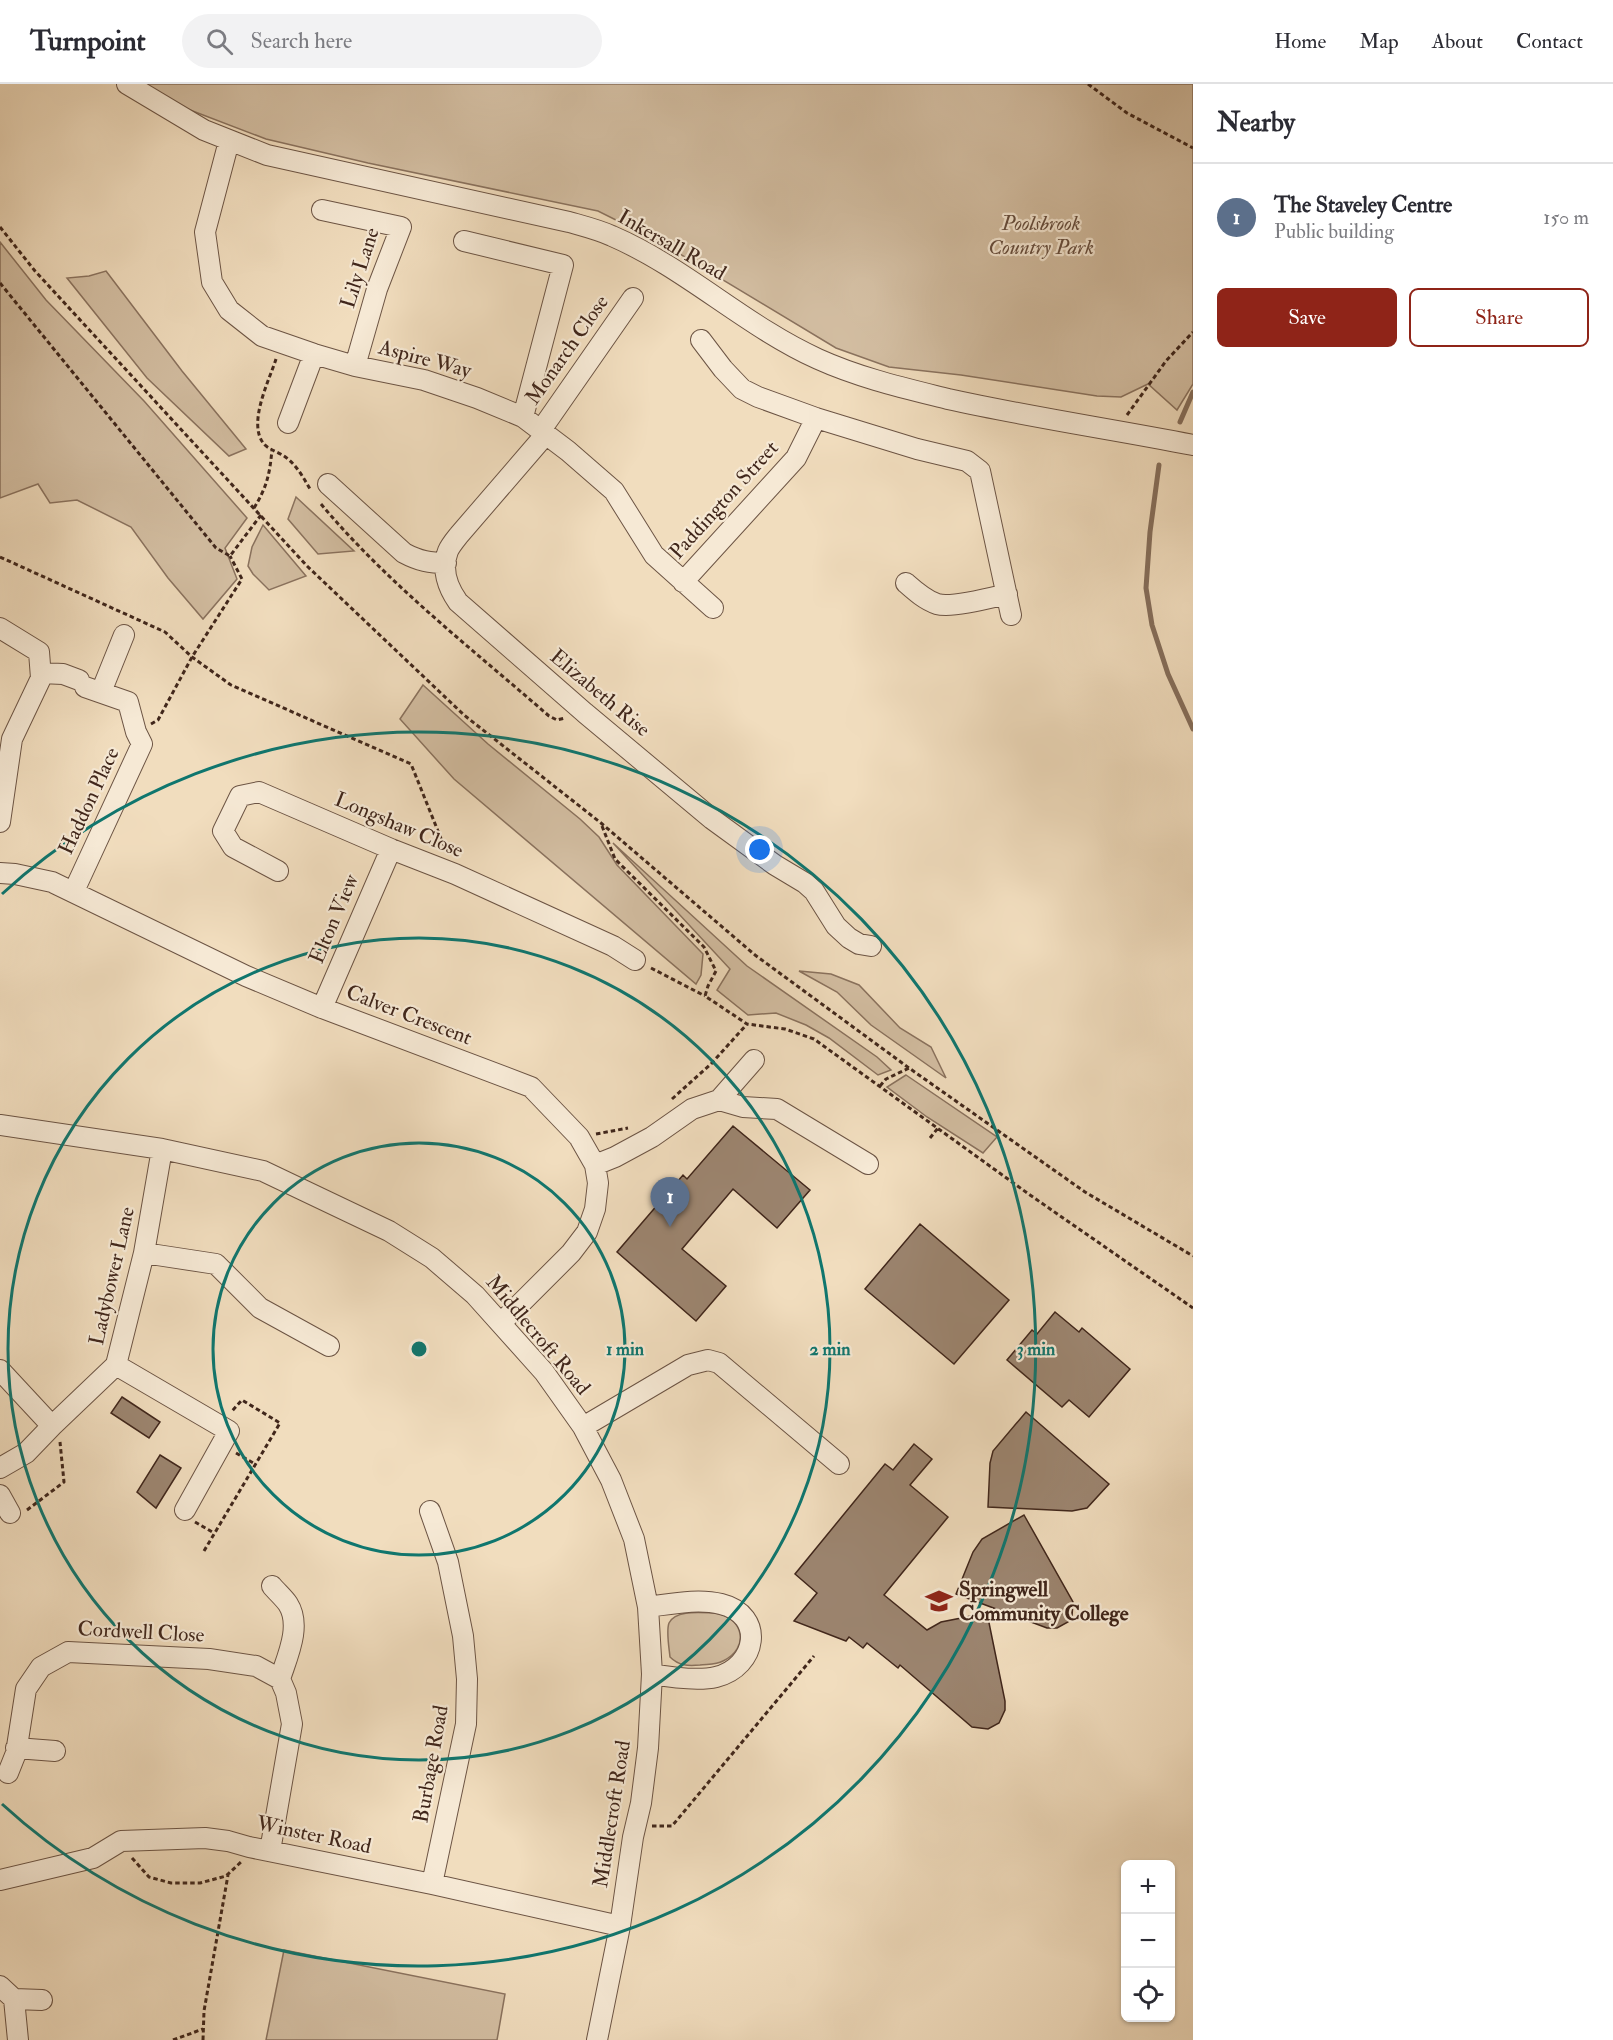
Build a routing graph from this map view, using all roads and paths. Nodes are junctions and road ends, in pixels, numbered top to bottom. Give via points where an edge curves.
1 (127, 84) edge
2 (1088, 84) edge
3 (229, 141) junction
4 (1193, 148) edge
5 (322, 210) dead end
6 (0, 227) edge
7 (464, 241) dead end
8 (0, 284) edge
9 (633, 298) dead end
10 (1193, 332) edge
11 (701, 340) dead end
12 (314, 354) junction
13 (355, 366) junction
14 (523, 417) junction
15 (816, 418) junction
16 (288, 423) dead end
17 (1116, 430) junction
18 (543, 432) junction
19 (1193, 445) edge
20 (272, 449) dead end
21 (328, 483) dead end
22 (254, 508) junction
23 (261, 515) junction
24 (230, 555) junction
25 (0, 557) edge
26 (446, 563) junction
27 (683, 582) junction
28 (906, 583) dead end
29 (1007, 594) junction
30 (712, 608) dead end
31 (1011, 615) dead end
32 (0, 628) edge
33 (124, 635) dead end
34 (192, 657) junction
35 (41, 673) junction
36 (88, 686) junction
37 (136, 732) junction
38 (5, 755) edge
39 (0, 822) edge
40 (602, 823) junction
41 (391, 849) junction
42 (278, 871) dead end
43 (0, 873) edge
44 (455, 874) junction
45 (74, 891) junction
46 (871, 946) dead end
47 (635, 960) joint
48 (705, 996) junction
49 (322, 1008) junction
50 (747, 1024) junction
51 (754, 1060) dead end
52 (909, 1068) junction
53 (880, 1086) junction
54 (719, 1100) junction
55 (668, 1102) dead end
56 (0, 1125) edge
57 (632, 1127) dead end
58 (938, 1128) junction
59 (579, 1137) junction
60 (930, 1138) dead end
61 (162, 1149) junction
62 (868, 1164) dead end
63 (595, 1165) junction
64 (144, 1253) junction
65 (1193, 1256) edge
66 (1193, 1308) edge
67 (501, 1323) junction
68 (329, 1346) dead end
69 (116, 1365) junction
70 (0, 1370) edge
71 (55, 1423) junction
72 (227, 1424) junction
73 (583, 1427) junction
74 (839, 1464) dead end
75 (0, 1468) edge
76 (0, 1495) edge
77 (185, 1510) dead end
78 (430, 1511) dead end
79 (14, 1514) joint
80 (204, 1551) dead end
81 (272, 1586) dead end
82 (648, 1607) junction
83 (814, 1656) dead end
84 (652, 1674) junction
85 (280, 1679) junction
86 (16, 1748) junction
87 (55, 1751) dead end
88 (8, 1773) dead end
89 (635, 1827) junction
90 (121, 1841) junction
91 (249, 1847) junction
92 (270, 1851) junction
93 (228, 1875) junction
94 (0, 1880) edge
95 (432, 1884) junction
96 (620, 1926) junction
97 (7, 1993) edge
98 (42, 2000) dead end
99 (203, 2029) junction
100 (186, 2035) junction
101 (18, 2040) edge
102 (173, 2040) edge
103 (192, 2040) edge
104 (203, 2040) edge
105 (597, 2040) edge

1 - 3 street, Inkersall Road
2 - 4 path via 1127,113
3 - 12 street, Aspire Way via 206,232 212,282 230,310 262,336
3 - 17 street, Inkersall Road via 267,155 601,232 664,264 782,339 856,374 979,406
5 - 13 street, Lily Lane via 400,227
6 - 22 path via 35,271
7 - 14 street via 563,265
8 - 24 path via 216,548
9 - 18 street, Monarch Close
10 - 17 path via 1154,376
11 - 15 street via 742,388
12 - 13 street, Aspire Way
12 - 16 street
13 - 14 street, Aspire Way via 424,380
14 - 18 street, Aspire Way
15 - 27 street, Paddington Street via 796,458
15 - 29 street via 967,461 980,471
17 - 19 street, Inkersall Road
18 - 26 street via 459,535
18 - 27 street, Aspire Way via 614,491 654,555
20 - 22 path via 270,475
21 - 26 street via 404,553 418,561
22 - 23 path
23 - 24 path
23 - 40 path via 307,566 464,715
24 - 34 path via 242,579
25 - 34 path via 165,632
26 - 46 street, Elizabeth Rise via 449,589 458,602 712,819 805,883 849,938
27 - 30 street, Aspire Way
28 - 29 street via 938,604
29 - 31 street
32 - 35 street via 39,652
33 - 36 street
34 - 37 path via 158,720
34 - 44 path via 231,686 411,764
35 - 36 street via 63,674
35 - 38 street
36 - 37 street via 128,702
37 - 45 street, Haddon Place via 142,744
38 - 39 street
40 - 48 path via 615,859 704,947 716,971
40 - 52 path via 755,955
41 - 42 street, Longshaw Close via 259,792 240,796 223,831 233,847
41 - 44 street, Longshaw Close
41 - 49 street, Elton View
43 - 45 street, Calver Crescent via 52,882
44 - 47 street, Longshaw Close via 613,946
45 - 49 street, Calver Crescent via 246,976
47 - 48 path
48 - 50 path
49 - 59 street, Calver Crescent via 531,1087
50 - 53 path via 785,1029 814,1039
50 - 55 path via 711,1064
51 - 54 street
52 - 53 path
52 - 65 path via 1085,1192
53 - 58 path
54 - 62 street via 743,1107 777,1109
54 - 63 street via 692,1109 652,1137
56 - 61 street, Middlecroft Road
57 - 59 path
58 - 60 path
58 - 66 path
59 - 63 street, Calver Crescent
61 - 64 street, Ladybower Lane
61 - 67 street, Middlecroft Road via 263,1171 389,1231 432,1258
63 - 67 street, Calver Crescent via 595,1209 587,1232 571,1254
64 - 68 street via 216,1264 260,1308
64 - 69 street, Ladybower Lane
67 - 73 street, Middlecroft Road via 544,1372
69 - 71 street, Ladybower Lane
69 - 72 street
70 - 71 street
71 - 75 street, Ladybower Lane via 26,1453
71 - 79 path via 64,1482
72 - 77 street
72 - 80 path via 219,1418 228,1417 242,1400 280,1423
73 - 74 street via 688,1365 708,1360 718,1363
73 - 82 street, Middlecroft Road via 611,1480 634,1539
76 - 79 street
78 - 95 street, Burbage Road via 448,1562 467,1679 466,1724
81 - 85 street via 288,1604 294,1619
82 - 84 street, Middlecroft Road
82 - 84 street via 692,1602 721,1604 737,1611 749,1624 752,1639 747,1655 736,1668 716,1677
83 - 89 path via 672,1826
84 - 89 street, Middlecroft Road via 648,1748
85 - 86 street, Cordwell Close via 256,1666 209,1659 68,1652 41,1667 26,1689
85 - 92 street via 292,1724
86 - 87 street
86 - 88 street, Cordwell Close
89 - 96 street, Middlecroft Road
90 - 91 street, Winster Road via 205,1838
90 - 93 path via 149,1877 191,1883
90 - 94 street, Winster Road via 93,1858
91 - 92 street, Winster Road
91 - 93 path
92 - 95 street, Winster Road
93 - 99 path
95 - 96 street, Winster Road
96 - 105 street, Middlecroft Road
97 - 98 street
97 - 101 street
99 - 100 path
99 - 104 path
100 - 102 path
100 - 103 path

